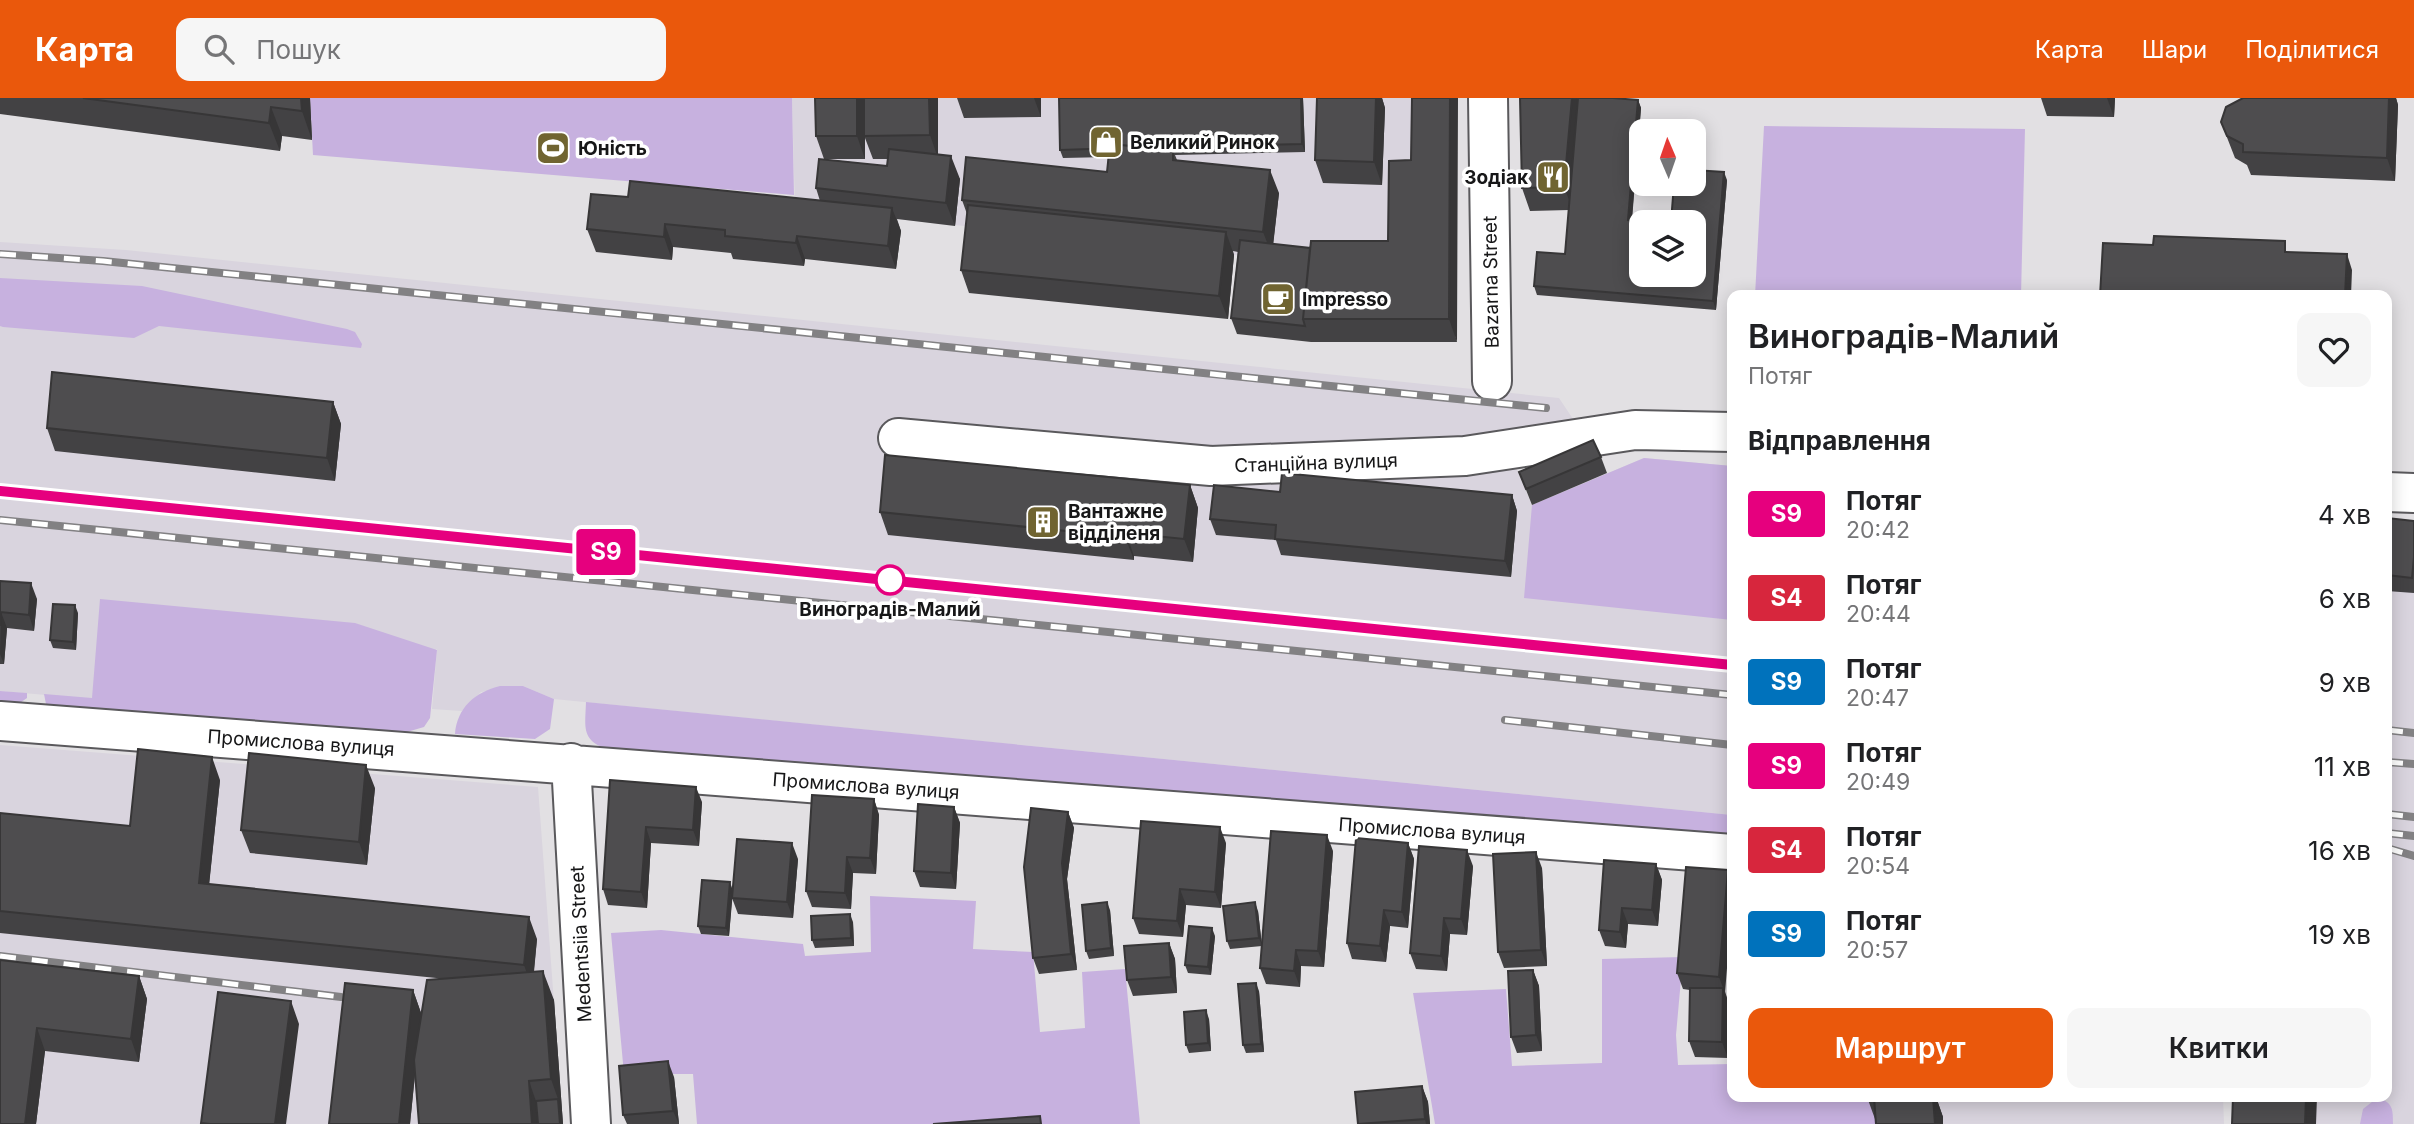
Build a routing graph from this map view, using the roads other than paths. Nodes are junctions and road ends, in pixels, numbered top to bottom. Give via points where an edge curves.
1 (1488, 98) edge
2 (1492, 381) dead end
3 (1727, 432) edge
4 (898, 438) dead end
5 (2392, 492) edge
6 (2414, 493) edge
7 (0, 721) edge
8 (570, 763) junction
9 (1727, 854) edge
10 (591, 1124) edge

1 - 2 street, Bazarna Street
3 - 4 street, Станційна вулиця via 1635,430 1465,456 1211,466
5 - 6 street
7 - 8 street, Промислова вулиця
8 - 9 street, Промислова вулиця
8 - 10 street, Medentsiia Street

